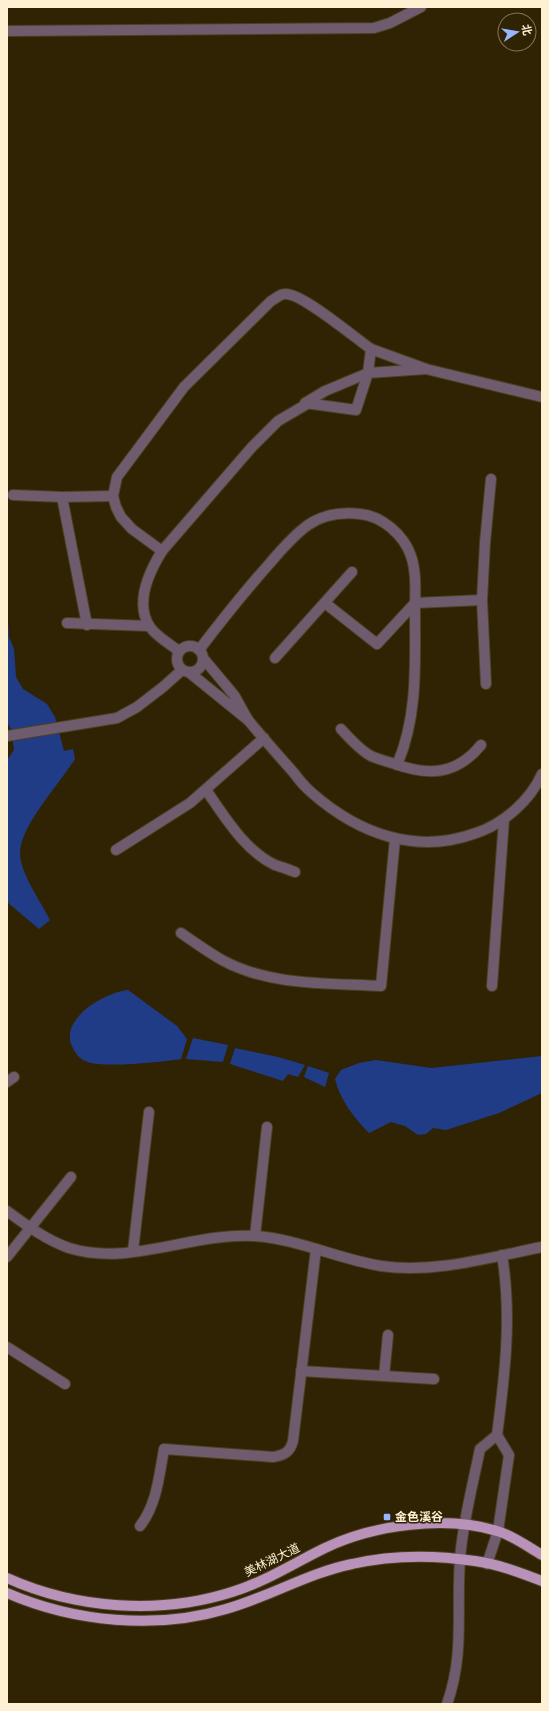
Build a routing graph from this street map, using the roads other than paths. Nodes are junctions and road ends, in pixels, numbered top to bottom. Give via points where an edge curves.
1 (421, 7) edge
2 (7, 31) edge
3 (371, 349) junction
4 (426, 369) junction
5 (368, 373) junction
6 (542, 397) edge
7 (307, 404) junction
8 (492, 479) dead end
9 (13, 495) dead end
10 (113, 496) junction
11 (62, 497) junction
12 (162, 551) junction
13 (352, 572) dead end
14 (482, 600) junction
15 (325, 603) junction
16 (415, 603) junction
17 (67, 623) dead end
18 (87, 625) junction
19 (149, 626) junction
20 (179, 651) junction
21 (201, 654) junction
22 (275, 658) dead end
23 (186, 671) junction
24 (486, 684) dead end
25 (248, 720) junction
26 (341, 729) dead end
27 (7, 736) edge
28 (264, 738) junction
29 (481, 745) dead end
30 (397, 765) junction
31 (542, 774) edge
32 (206, 790) junction
33 (504, 819) junction
34 (395, 840) junction
35 (116, 850) dead end
36 (295, 872) dead end
37 (181, 933) dead end
38 (492, 986) dead end
39 (149, 1112) dead end
40 (267, 1127) dead end
41 (71, 1176) dead end
42 (7, 1211) edge
43 (30, 1227) junction
44 (255, 1236) junction
45 (542, 1247) edge
46 (316, 1249) junction
47 (133, 1251) junction
48 (8, 1255) edge
49 (502, 1255) junction
50 (388, 1335) dead end
51 (7, 1347) edge
52 (301, 1371) junction
53 (384, 1376) junction
54 (434, 1379) dead end
55 (66, 1384) dead end
56 (497, 1435) junction
57 (140, 1526) dead end
58 (466, 1526) junction
59 (498, 1531) junction
60 (542, 1555) edge
61 (460, 1559) junction
62 (487, 1564) junction
63 (7, 1578) edge
64 (542, 1581) edge
65 (7, 1593) edge
66 (447, 1704) edge

1 - 2 street via 374,28
3 - 4 street
3 - 5 street
3 - 10 street via 305,301 292,294 283,294 271,301 184,387 116,478
4 - 5 street
4 - 6 street
5 - 7 street via 325,391
5 - 7 street via 356,410
7 - 12 street via 278,421 252,447
8 - 14 street
9 - 11 street
10 - 11 street
10 - 12 street via 116,507 132,529
11 - 18 street
12 - 19 street via 145,583 144,602
13 - 15 street
14 - 16 street
14 - 24 street
15 - 16 street via 377,644
15 - 22 street
16 - 21 street via 411,556 403,540 387,524 368,514 330,514 309,524 287,543 239,597
16 - 30 street via 416,686 403,751
17 - 18 street
18 - 19 street
19 - 20 street
20 - 21 street via 191,646
20 - 23 street via 176,659
21 - 23 street via 203,663 198,670
21 - 25 street via 234,695
23 - 25 street
23 - 27 street via 137,707 117,718
25 - 28 street
26 - 30 street via 357,746 372,756
28 - 32 street
28 - 34 street via 311,792 342,816
29 - 30 street via 468,759 452,768 422,772
31 - 33 street via 527,797
32 - 35 street
32 - 36 street via 247,845 274,864
33 - 34 street via 467,837 438,843
33 - 38 street
34 - 37 street via 381,986 302,982 257,974 222,960
39 - 47 street
40 - 44 street
41 - 43 street
42 - 43 street
43 - 47 street via 69,1248 90,1252
43 - 48 street
44 - 46 street
44 - 47 street via 212,1238
45 - 49 street
46 - 49 street via 362,1262 404,1267 434,1266
46 - 52 street
49 - 56 street via 508,1301 508,1335
50 - 53 street
51 - 55 street
52 - 53 street
52 - 57 street via 290,1450 283,1456 273,1457 164,1449 155,1498 149,1514
53 - 54 street
56 - 58 street via 480,1449
56 - 59 street via 509,1455
58 - 59 main road, 美林湖大道
58 - 61 street
58 - 63 main road, 美林湖大道 via 412,1524 367,1532 346,1538 257,1583 185,1603 150,1606 105,1604 50,1594
59 - 60 main road, 美林湖大道
59 - 62 street
61 - 62 main road
61 - 65 main road via 405,1557 352,1564 328,1570 227,1609 176,1618 103,1618 48,1607
61 - 66 street via 458,1664
62 - 64 main road

